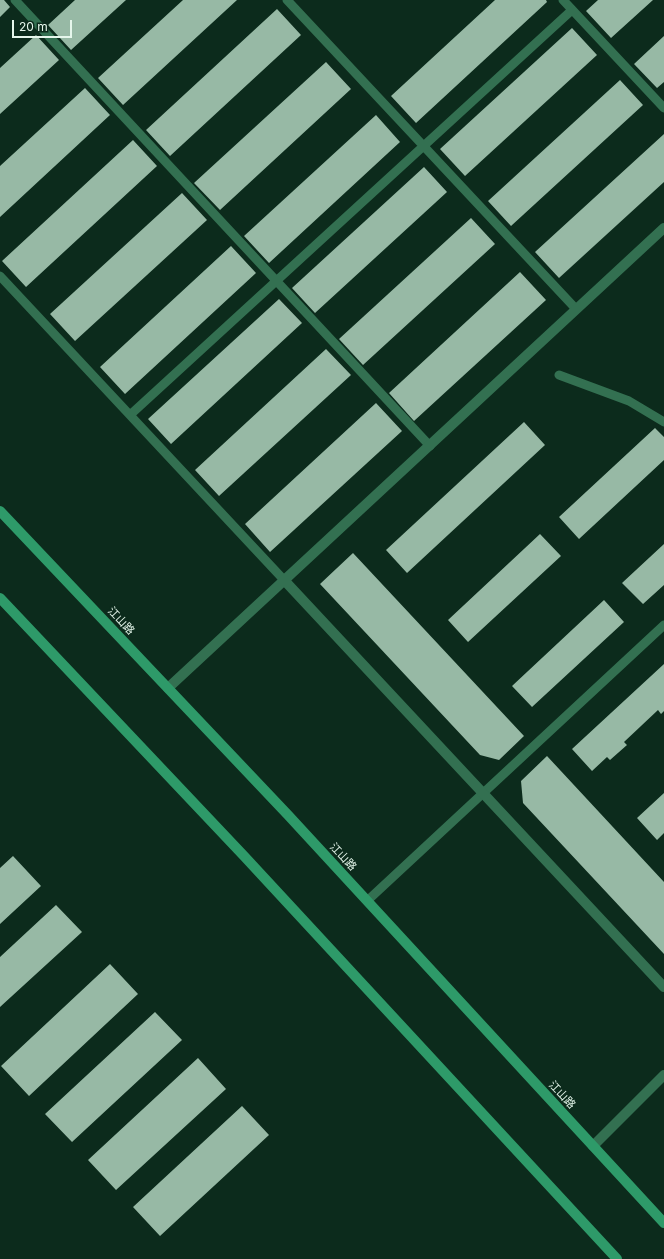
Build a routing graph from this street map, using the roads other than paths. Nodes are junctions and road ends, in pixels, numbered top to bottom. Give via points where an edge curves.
1 (15, 0) edge
2 (287, 0) edge
3 (563, 0) edge
4 (572, 10) junction
5 (664, 108) edge
6 (424, 146) junction
7 (664, 228) edge
8 (0, 276) edge
9 (277, 281) junction
10 (576, 309) junction
11 (559, 376) dead end
12 (130, 415) junction
13 (664, 422) edge
14 (430, 446) junction
15 (0, 511) edge
16 (284, 580) junction
17 (0, 598) edge
18 (663, 628) edge
19 (168, 688) junction
20 (483, 793) junction
21 (367, 901) junction
22 (664, 987) edge
23 (664, 1075) edge
24 (593, 1146) junction
25 (664, 1223) edge
26 (617, 1259) edge

1 - 9 lane
2 - 6 lane
3 - 4 lane
4 - 5 lane
4 - 6 lane
6 - 9 lane
6 - 10 lane
7 - 10 street
8 - 12 lane
9 - 12 lane
9 - 14 lane
10 - 14 street
11 - 13 lane via 629,401
12 - 16 lane
14 - 16 street
15 - 19 main road, 江山路
16 - 19 street
16 - 20 street
17 - 26 main road via 244,856
18 - 20 lane
19 - 21 main road, 江山路
20 - 21 lane
20 - 22 street
21 - 24 main road, 江山路
23 - 24 street
24 - 25 main road, 江山路

